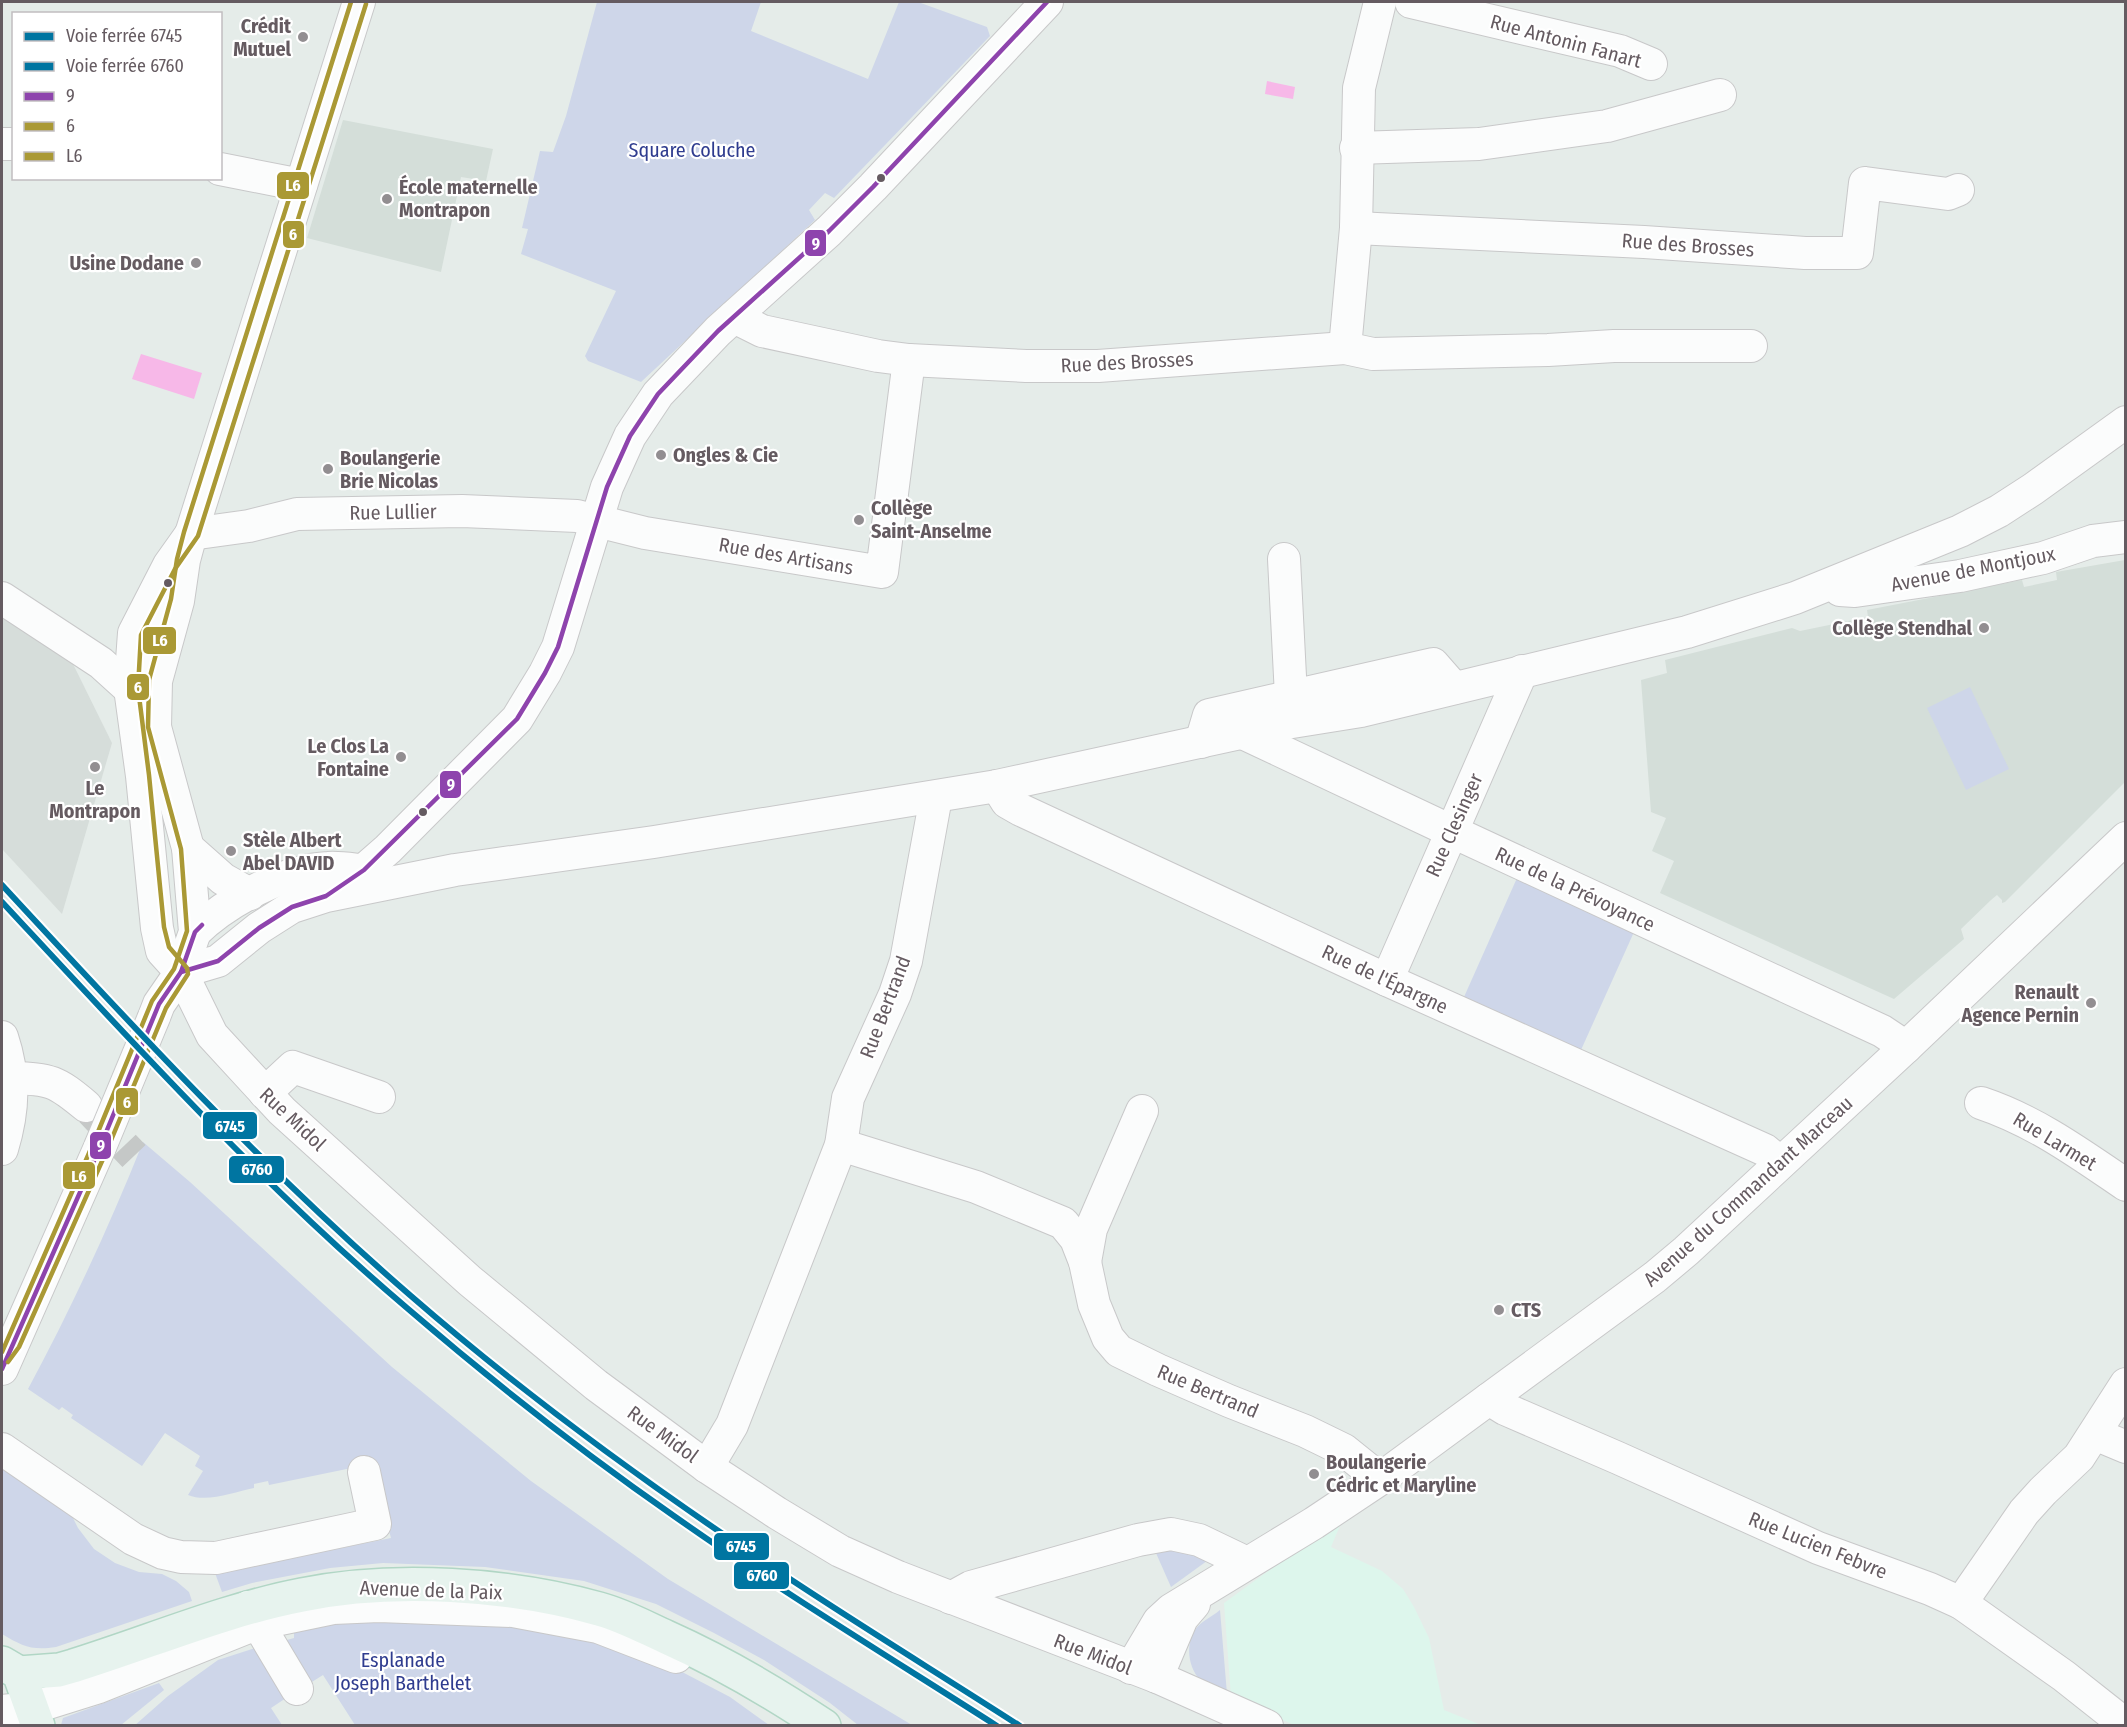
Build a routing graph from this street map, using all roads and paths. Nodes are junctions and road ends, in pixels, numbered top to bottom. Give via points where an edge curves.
1 (359, 2) edge
2 (1047, 2) edge
3 (1380, 2) edge
4 (1411, 2) edge
5 (1651, 64) dead end
6 (1720, 95) dead end
7 (1356, 148) junction
8 (222, 169) edge
9 (301, 185) junction
10 (1958, 190) dead end
11 (1356, 228) junction
12 (734, 316) junction
13 (1751, 346) dead end
14 (1345, 348) junction
15 (909, 360) junction
16 (2126, 422) edge
17 (597, 520) junction
18 (2126, 537) edge
19 (188, 547) junction
20 (1284, 559) dead end
21 (1818, 589) junction
22 (2, 598) edge
23 (1522, 671) junction
24 (130, 688) junction
25 (1454, 688) junction
26 (1291, 696) junction
27 (155, 727) junction
28 (1243, 732) junction
29 (1201, 742) junction
30 (997, 786) junction
31 (936, 797) junction
32 (412, 823) junction
33 (1451, 831) junction
34 (2126, 838) edge
35 (188, 849) junction
36 (364, 870) junction
37 (437, 873) junction
38 (250, 894) junction
39 (326, 896) junction
40 (195, 932) junction
41 (181, 972) junction
42 (1387, 980) junction
43 (2, 1037) edge
44 (1906, 1047) junction
45 (12, 1078) junction
46 (76, 1089) tunnel mouth
47 (265, 1093) junction
48 (379, 1097) dead end
49 (1981, 1103) dead end
50 (1142, 1112) dead end
51 (841, 1145) junction
52 (2, 1149) edge
53 (1780, 1163) junction
54 (2126, 1185) edge
55 (1085, 1262) junction
56 (5, 1357) edge
57 (2126, 1384) edge
58 (1489, 1400) junction
59 (2095, 1434) junction
60 (2126, 1447) edge
61 (2, 1449) edge
62 (707, 1467) junction
63 (364, 1472) dead end
64 (1372, 1472) junction
65 (1247, 1563) junction
66 (951, 1598) junction
67 (1961, 1603) junction
68 (252, 1615) junction
69 (10, 1668) edge
70 (1144, 1673) junction
71 (297, 1689) dead end
72 (24, 1715) edge
73 (793, 1725) edge
74 (824, 1725) edge
75 (1267, 1725) edge
76 (2126, 1725) edge

1 - 9 street
2 - 12 street via 873,187
3 - 7 street via 1359,88
4 - 5 street, Rue Antonin Fanart via 1620,51
6 - 7 street via 1607,126 1479,144
7 - 11 street
8 - 9 street
9 - 19 street
10 - 11 street, Rue des Brosses via 1948,194 1865,183 1857,253
11 - 14 street
12 - 15 street, Rue des Brosses via 762,331
12 - 17 street via 658,394 630,436
13 - 14 street, Rue des Brosses via 1373,354
14 - 15 street, Rue des Brosses via 1098,366
15 - 17 street, Rue des Artisans via 882,572 645,532
16 - 21 street via 1999,511
17 - 19 street, Rue Lullier via 462,511 297,514
17 - 32 street via 558,647 530,700 517,719
18 - 21 street, Avenue de Montjoux via 2093,541 2043,558 1960,576 1855,591
19 - 24 street via 145,631
19 - 27 street via 156,681
20 - 26 street
21 - 23 street via 1687,632
22 - 24 street via 101,663
23 - 25 street
23 - 33 street, Rue Clesinger
24 - 27 street via 144,702
24 - 41 street, Rue Midol via 162,951
25 - 26 street via 1433,664
25 - 28 street via 1361,711
26 - 29 street via 1209,716
27 - 35 street
28 - 29 street
28 - 33 street, Rue de la Prévoyance
29 - 30 street
30 - 31 street
30 - 42 street, Rue de l'Épargne via 1007,802 1021,810
31 - 37 street
31 - 51 street, Rue Bertrand via 906,961 848,1098
32 - 36 street
32 - 37 street via 420,849
33 - 42 street, Rue Clesinger
33 - 44 street, Rue de la Prévoyance via 1882,1031
34 - 44 street, Avenue du Commandant Marceau
35 - 38 street via 223,879
35 - 40 street
36 - 37 street
36 - 38 street via 327,868 292,874
36 - 39 street
37 - 39 street
38 - 40 street via 224,908
39 - 41 street via 292,907 218,961
40 - 41 street
41 - 47 street, Rue Midol via 212,1035
41 - 56 street, bridge via 159,1005
42 - 53 street, Rue de l'Épargne via 1765,1150
43 - 45 street
44 - 53 street, Avenue du Commandant Marceau
45 - 46 street via 43,1079
45 - 52 street
47 - 48 street via 293,1067
47 - 62 street, Rue Midol via 470,1281 596,1385
49 - 54 street, Rue Larmet via 2042,1129
50 - 55 street, Rue Bertrand via 1091,1229
51 - 55 street, Rue Bertrand via 976,1187 1063,1223 1076,1239
51 - 62 street, Rue Bertrand via 732,1425
53 - 58 street, Avenue du Commandant Marceau via 1655,1277
55 - 64 street, Rue Bertrand via 1094,1304 1108,1338 1119,1351 1305,1431 1344,1450
57 - 59 street
58 - 64 street, Avenue du Commandant Marceau
58 - 67 street, Rue Lucien Febvre via 1818,1548
59 - 60 street
59 - 67 street via 2079,1457 2043,1491 2011,1530
61 - 63 street via 133,1539 181,1557 216,1558 375,1524
62 - 66 street, Rue Midol via 840,1551
64 - 65 street, Avenue du Commandant Marceau via 1314,1523
65 - 66 street via 1199,1540 1171,1534 971,1587
65 - 70 street, Avenue du Commandant Marceau via 1159,1621
66 - 70 street, Rue Midol
67 - 76 street, Rue Lucien Febvre
68 - 69 main road, Avenue de la Paix via 59,1670
68 - 71 street
68 - 72 street via 99,1687
68 - 73 street via 379,1606 513,1611 598,1627 673,1655 737,1686
68 - 74 main road, Avenue de la Paix via 303,1594 348,1588 466,1587 541,1596 600,1609 656,1632 741,1674
69 - 72 main road
70 - 75 street, Rue Midol

